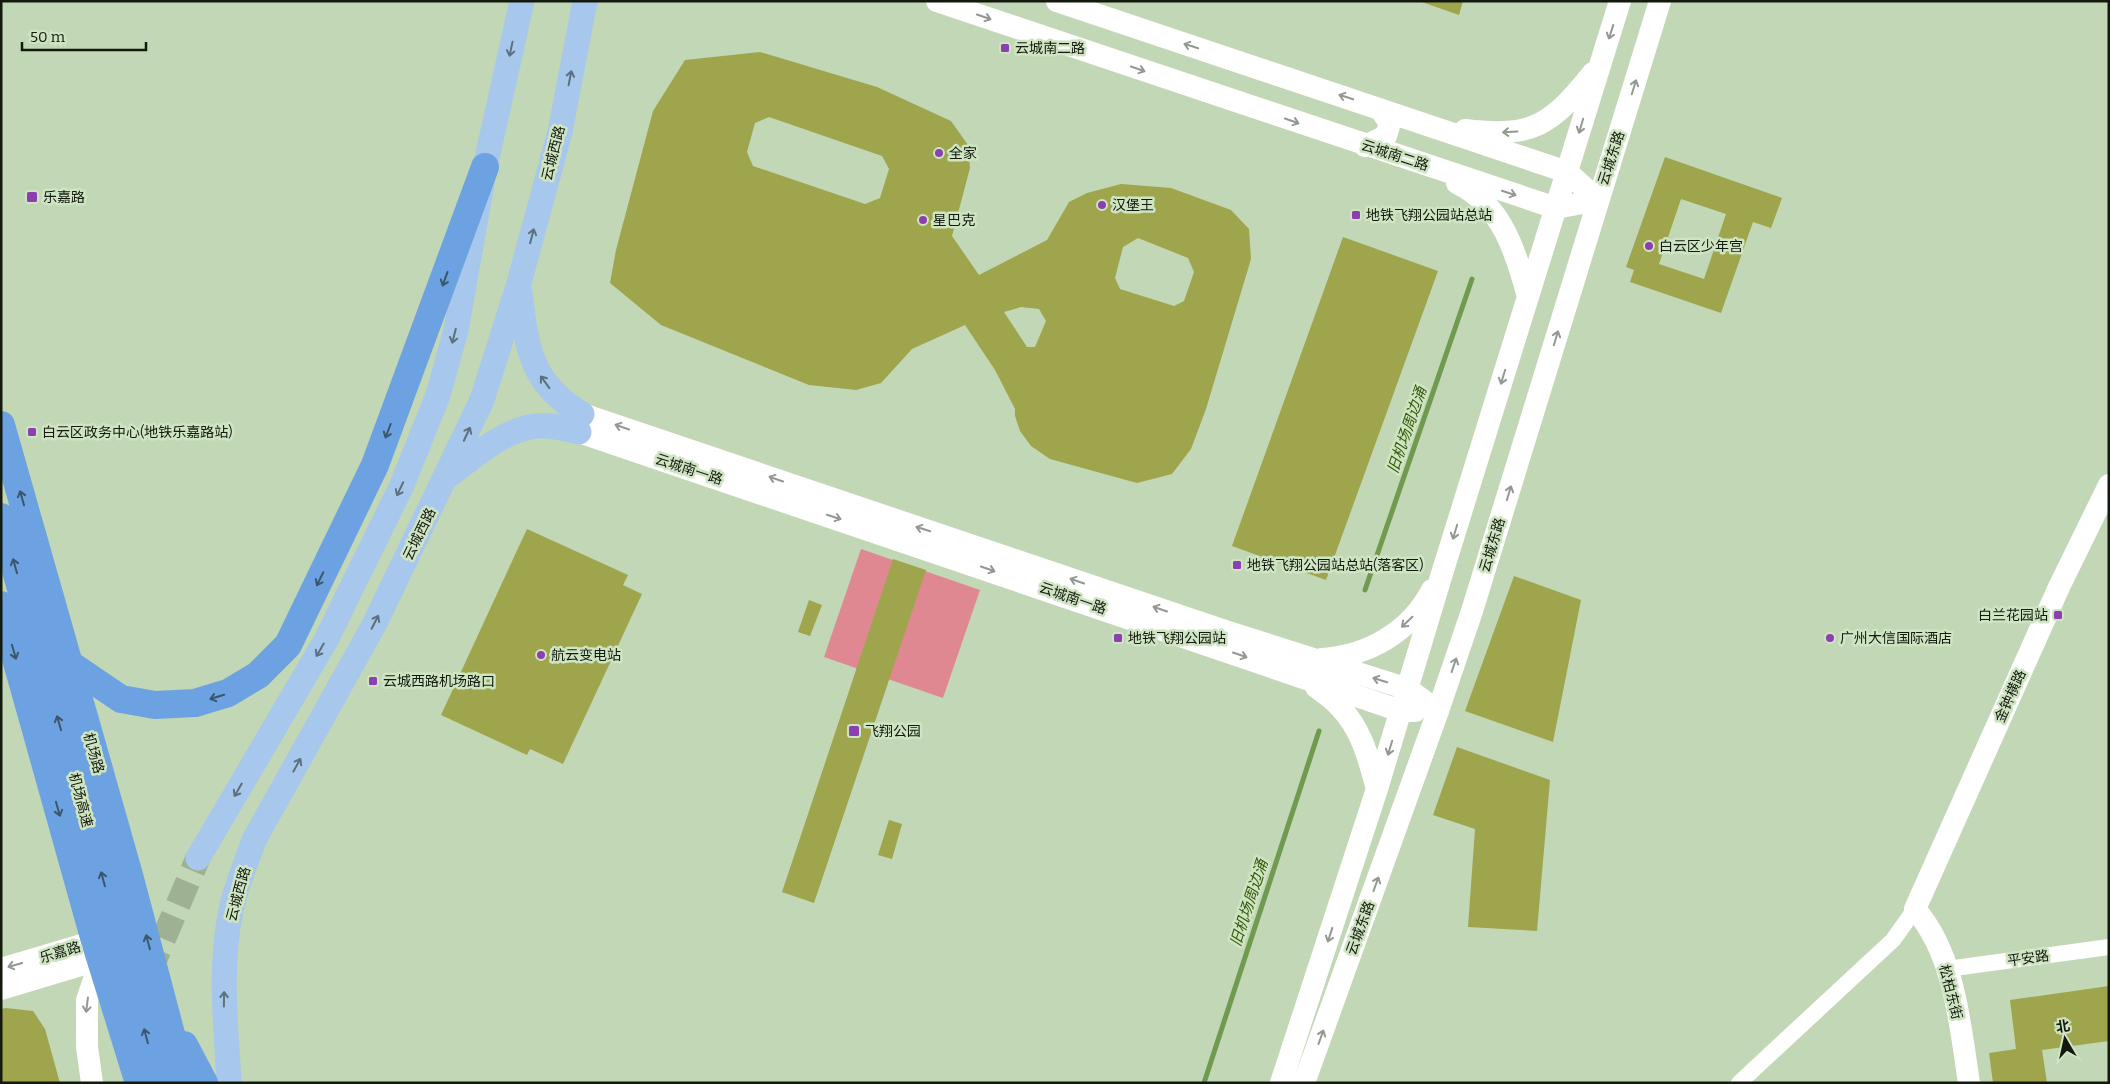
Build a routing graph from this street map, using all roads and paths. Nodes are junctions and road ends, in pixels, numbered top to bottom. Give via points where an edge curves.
1 (585, 1) edge
2 (938, 1) edge
3 (1057, 1) edge
4 (1620, 1) edge
5 (1660, 1) edge
6 (518, 7) edge
7 (1601, 62) junction
8 (1380, 109) junction
9 (1424, 125) junction
10 (1366, 146) junction
11 (1413, 161) junction
12 (485, 167) junction
13 (1567, 172) junction
14 (1598, 200) junction
15 (1556, 208) junction
16 (519, 283) junction
17 (1528, 297) junction
18 (580, 423) junction
19 (1, 425) edge
20 (446, 478) junction
21 (2109, 485) edge
22 (1, 517) edge
23 (1444, 568) junction
24 (1435, 602) junction
25 (1, 605) edge
26 (1472, 611) junction
27 (68, 663) junction
28 (1309, 669) junction
29 (1408, 689) junction
30 (1401, 711) junction
31 (1438, 711) junction
32 (1377, 789) junction
33 (198, 858) tunnel mouth
34 (1916, 909) junction
35 (2109, 947) edge
36 (98, 950) junction
37 (1, 969) edge
38 (1947, 969) junction
39 (1, 989) edge
40 (169, 1023) junction
41 (227, 1048) junction
42 (92, 1083) edge
43 (139, 1083) edge
44 (159, 1083) edge
45 (184, 1083) edge
46 (204, 1083) edge
47 (229, 1083) edge
48 (239, 1083) edge
49 (1280, 1083) edge
50 (1304, 1083) edge
51 (1739, 1083) edge
52 (1969, 1083) edge

16 -> 1 main road, 云城西路 via 560,132
2 -> 10 street, 云城南二路
8 -> 3 street
4 -> 7 street, 云城东路
14 -> 5 street, 云城东路
6 -> 12 main road
7 -> 9 street via 1569,103 1547,120 1524,131 1478,131
7 -> 13 street, 云城东路
8 - 9 street
8 - 10 street via 1390,124 1386,136
9 - 13 street
10 - 11 street, 云城南二路
11 -> 15 street, 云城南二路
11 - 17 street via 1464,186 1493,213 1516,253
12 -> 27 highway via 375,464 288,645 258,675 228,693 195,703 155,705 121,698
12 -> 33 main road via 456,330 438,395 402,485 326,640
13 - 14 street
13 - 15 street, 云城东路
14 - 15 street, 云城南二路
26 -> 14 street, 云城东路
15 - 17 street, 云城东路
18 -> 16 main road via 536,368 525,337
20 -> 16 main road, 云城西路 via 482,400
17 -> 23 street, 云城东路
18 - 20 main road via 515,431
18 -> 28 street, 云城南一路
28 -> 18 street, 云城南一路 via 1197,621
27 -> 19 highway, 机场路
41 -> 20 main road, 云城西路 via 223,1007 230,918 254,840 374,625
21 - 34 street, 金钟横路 via 2059,587
44 -> 22 highway, 机场高速
23 - 24 street, 云城东路
23 -> 28 street via 1426,602 1383,642 1352,656
24 - 26 street via 1444,619 1450,622 1462,619
24 - 29 street, 云城东路
25 -> 36 highway
31 -> 26 street, 云城东路
40 -> 27 highway, 机场路
29 -> 28 street, 云城南一路
28 - 30 street, 云城南一路
28 - 32 street via 1353,722
29 - 30 street, 云城东路
29 - 31 street, 云城南一路
30 - 31 street, 云城南一路
30 -> 32 street, 云城东路
50 -> 31 street, 云城东路
32 -> 49 street, 云城东路
34 - 38 street, 松柏东街 via 1931,929
34 - 51 street via 1893,940
35 - 38 street, 平安路
36 -> 37 street, 乐嘉路
36 - 39 street, 乐嘉路
36 - 40 street, 乐嘉路 via 112,947 130,962 155,994
36 -> 42 street via 85,1022
36 - 43 highway
38 - 52 street, 松柏东街
40 - 45 highway, 机场路
40 - 46 highway via 196,1064
41 - 47 main road, 云城西路
41 - 48 street

